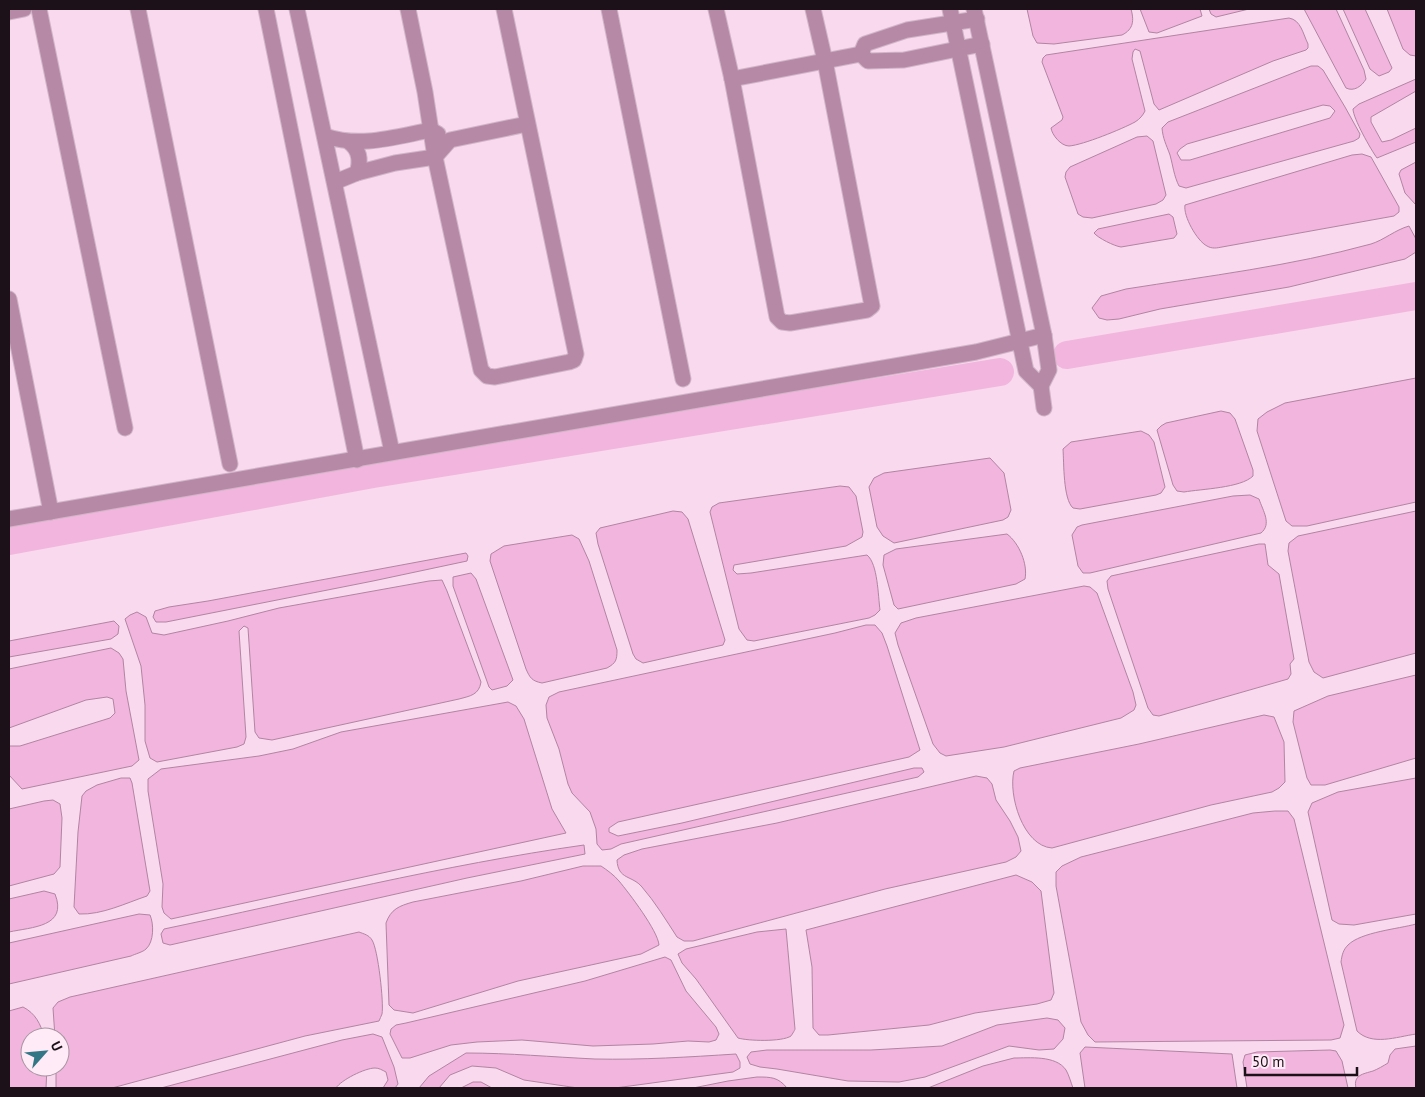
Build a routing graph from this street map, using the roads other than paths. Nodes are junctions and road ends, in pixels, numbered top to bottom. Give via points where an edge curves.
1 (24, 9) edge
2 (39, 9) edge
3 (138, 9) edge
4 (266, 9) edge
5 (298, 9) edge
6 (408, 9) edge
7 (504, 9) edge
8 (609, 9) edge
9 (716, 9) edge
10 (812, 9) edge
11 (9, 12) edge
12 (976, 14) edge
13 (951, 16) edge
14 (899, 34) junction
15 (982, 44) junction
16 (958, 48) junction
17 (861, 54) junction
18 (904, 60) junction
19 (825, 61) junction
20 (732, 79) junction
21 (526, 124) junction
22 (431, 130) junction
23 (325, 136) junction
24 (450, 140) junction
25 (349, 142) junction
26 (435, 157) junction
27 (357, 174) junction
28 (335, 182) junction
29 (9, 299) edge
30 (1044, 335) junction
31 (1020, 342) junction
32 (683, 379) dead end
33 (1040, 386) junction
34 (1044, 408) dead end
35 (125, 428) dead end
36 (392, 452) junction
37 (357, 460) junction
38 (230, 464) dead end
39 (51, 512) junction
40 (9, 519) edge

1 - 11 street
2 - 35 street
3 - 38 street
4 - 37 street
5 - 23 street
6 - 22 street
7 - 21 street
8 - 32 street
9 - 20 street
10 - 19 street
12 - 13 street
12 - 15 street
13 - 14 street
13 - 16 street
14 - 17 street via 866,44
14 - 18 street
15 - 16 street
15 - 30 street
16 - 18 street
16 - 31 street
17 - 18 street via 868,61
17 - 19 street
19 - 20 street
19 - 20 street via 872,306 867,310 790,323 782,322 778,317
21 - 24 street
21 - 26 street via 576,354 569,362 495,377 487,376 481,370
22 - 24 street
22 - 25 street
22 - 26 street
23 - 25 street
23 - 28 street
24 - 26 street
25 - 27 street via 359,155
26 - 27 street via 395,163
27 - 28 street
28 - 36 street
29 - 39 street
30 - 31 street
30 - 33 street via 1049,370
31 - 33 street via 1026,371
31 - 36 street
33 - 34 street
36 - 37 street
37 - 39 street
39 - 40 street

